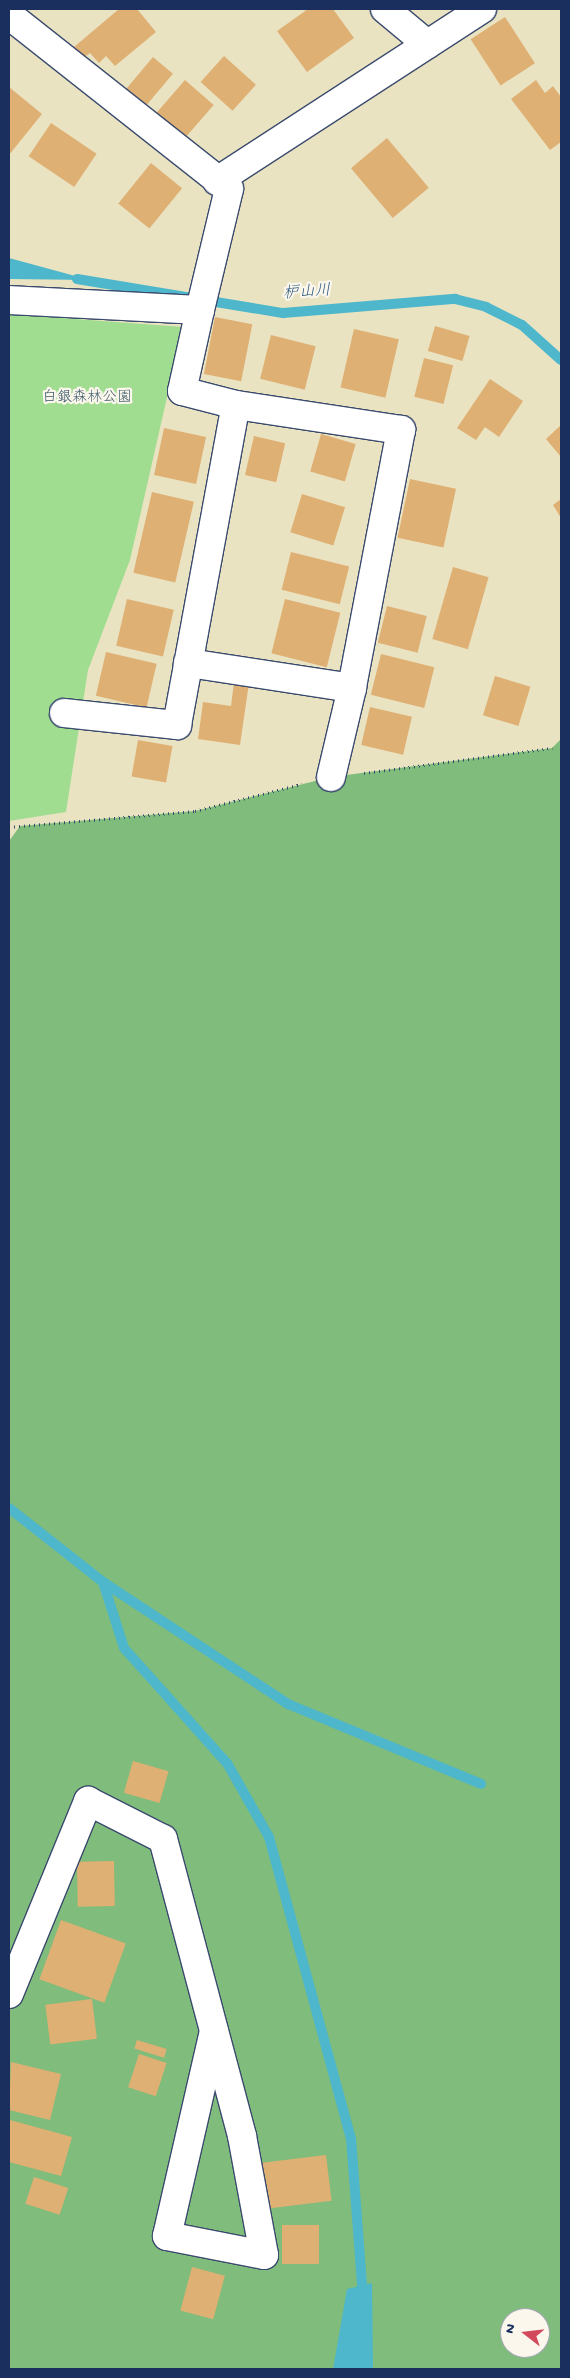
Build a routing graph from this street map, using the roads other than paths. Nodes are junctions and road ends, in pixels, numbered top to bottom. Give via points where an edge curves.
1 (385, 9) edge
2 (482, 9) edge
3 (9, 16) edge
4 (428, 44) junction
5 (217, 181) junction
6 (9, 300) edge
7 (200, 309) junction
8 (236, 404) junction
9 (188, 663) junction
10 (352, 688) junction
11 (64, 713) dead end
12 (331, 777) road end
13 (9, 1994) edge
14 (214, 2030) junction

1 - 4 street
2 - 4 street
3 - 5 street
4 - 5 street
5 - 7 street via 229,189
6 - 7 street
7 - 8 street via 182,391
8 - 9 street
8 - 10 street via 401,430
9 - 10 street
9 - 11 street via 177,725
10 - 12 street
13 - 14 street via 88,1801 162,1839
14 - 14 street via 242,2136 264,2255 167,2236

